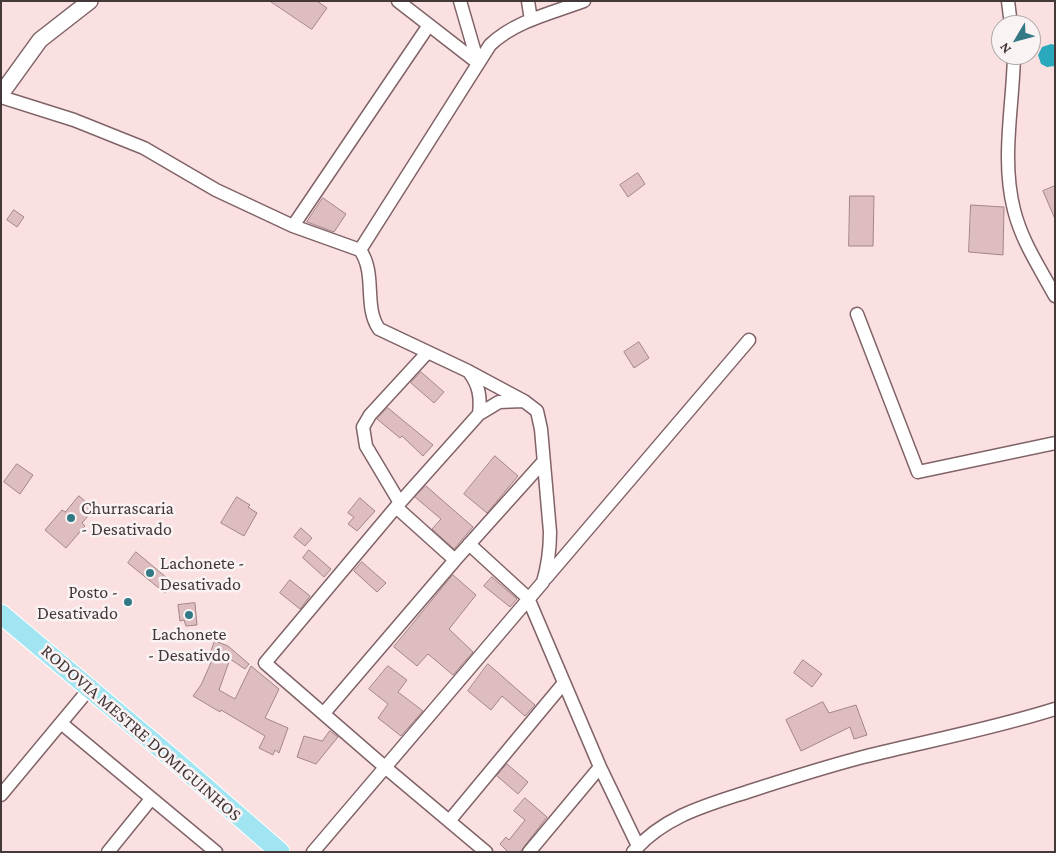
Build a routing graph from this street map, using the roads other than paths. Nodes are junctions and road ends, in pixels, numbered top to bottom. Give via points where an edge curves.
1 (90, 1) edge
2 (398, 1) edge
3 (460, 1) edge
4 (528, 1) edge
5 (584, 1) edge
6 (1008, 1) edge
7 (1010, 15) edge
8 (531, 20) junction
9 (429, 25) junction
10 (478, 63) junction
11 (1014, 65) edge
12 (1, 96) edge
13 (293, 226) junction
14 (360, 250) junction
15 (1055, 296) edge
16 (857, 314) dead end
17 (750, 340) dead end
18 (427, 353) junction
19 (468, 371) junction
20 (524, 401) junction
21 (479, 414) junction
22 (1055, 443) edge
23 (543, 462) junction
24 (398, 505) junction
25 (469, 544) junction
26 (455, 560) junction
27 (543, 582) junction
28 (528, 598) junction
29 (2, 617) edge
30 (563, 684) junction
31 (90, 688) junction
32 (1055, 709) edge
33 (324, 713) junction
34 (62, 723) junction
35 (600, 767) junction
36 (386, 768) junction
37 (1, 795) edge
38 (151, 799) junction
39 (450, 820) junction
40 (272, 849) edge
41 (636, 849) edge
42 (108, 852) edge
43 (216, 852) edge
44 (313, 852) edge
45 (486, 852) edge
46 (529, 852) edge

1 - 12 street via 40,40
2 - 9 street
3 - 10 street
4 - 8 street
5 - 8 street
6 - 7 street
8 - 10 street via 499,36
9 - 10 street
9 - 13 street
10 - 14 street
11 - 15 street via 1006,156 1013,209 1026,245
12 - 13 street via 144,148 216,190
13 - 14 street
14 - 18 street via 369,270 372,318 384,333
16 - 22 street via 918,472
17 - 27 street
18 - 19 street
18 - 24 street via 370,415 363,427 366,446
19 - 20 street
19 - 21 street via 479,390
20 - 21 street via 500,402
20 - 23 street via 537,411
21 - 24 street
23 - 25 street
23 - 27 street via 550,532
24 - 26 street
24 - 33 street via 265,663
25 - 26 street
25 - 28 street
26 - 33 street
27 - 28 street
28 - 30 street
28 - 36 street
29 - 31 main road, RODOVIA MESTRE DOMIGUINHOS
30 - 35 street
30 - 39 street
31 - 34 street
31 - 40 main road, RODOVIA MESTRE DOMIGUINHOS
32 - 41 street via 1008,724 788,778 689,812 655,832
33 - 36 street
34 - 37 street
34 - 38 street
35 - 41 street
35 - 46 street
36 - 39 street
36 - 44 street
38 - 42 street
38 - 43 street
39 - 45 street

